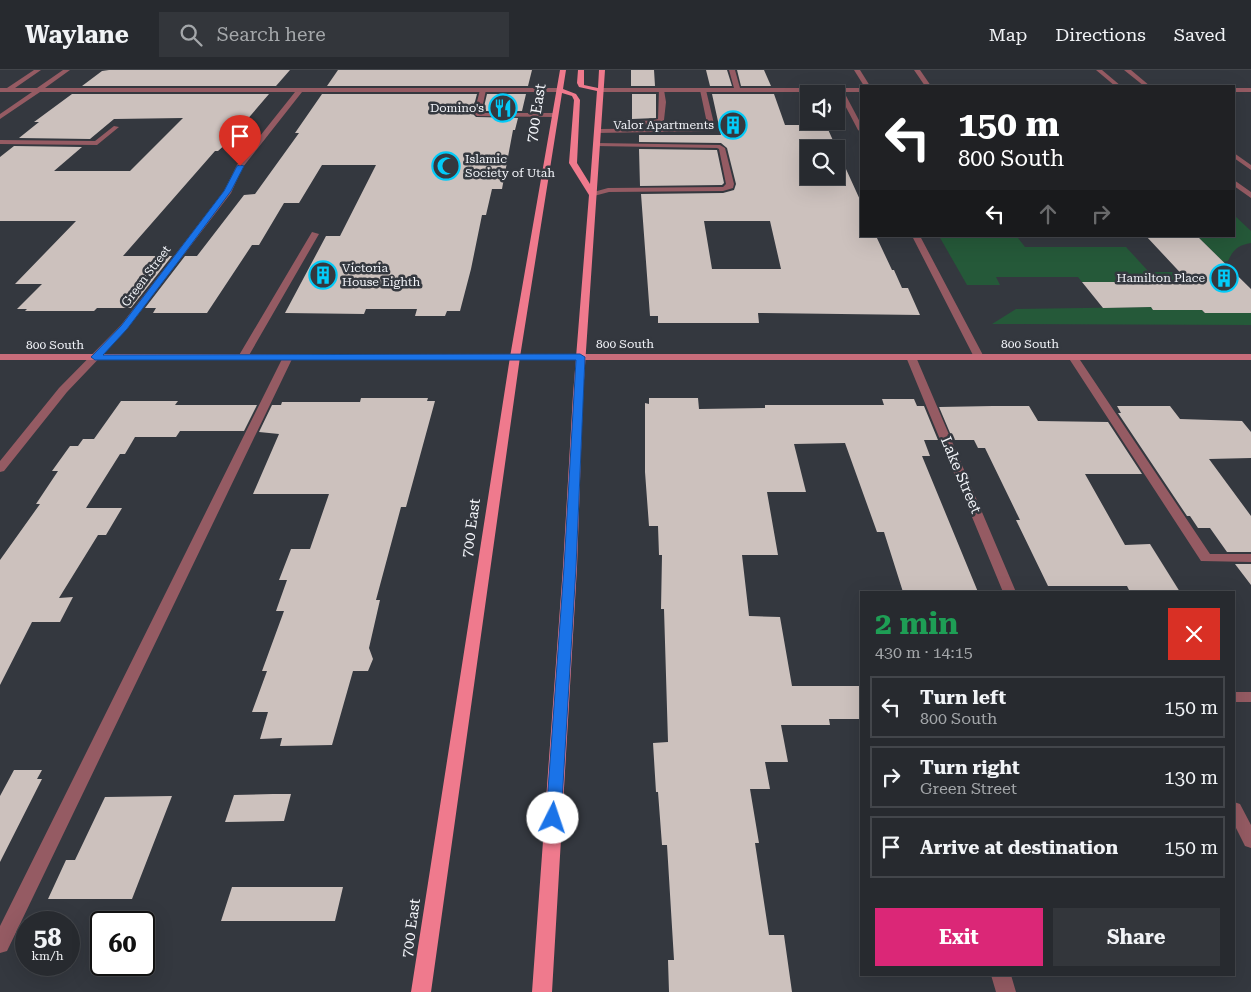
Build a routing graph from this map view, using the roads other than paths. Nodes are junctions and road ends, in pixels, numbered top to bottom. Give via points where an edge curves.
1 (38, 70) edge
2 (67, 70) edge
3 (563, 70) edge
4 (581, 70) edge
5 (602, 70) edge
6 (732, 70) edge
7 (857, 70) edge
8 (917, 70) edge
9 (1099, 70) edge
10 (1126, 70) edge
11 (866, 85) edge
12 (927, 85) edge
13 (1117, 85) edge
14 (1146, 85) edge
15 (0, 90) edge
16 (8, 90) junction
17 (38, 90) junction
18 (300, 90) junction
19 (483, 90) junction
20 (559, 90) junction
21 (600, 90) junction
22 (661, 90) junction
23 (703, 90) junction
24 (738, 90) junction
25 (800, 90) edge
26 (845, 90) edge
27 (860, 90) edge
28 (1235, 90) edge
29 (1251, 90) edge
30 (0, 95) edge
31 (845, 100) edge
32 (555, 115) junction
33 (0, 117) edge
34 (607, 122) dead end
35 (626, 123) dead end
36 (116, 127) dead end
37 (598, 127) junction
38 (860, 128) edge
39 (0, 142) edge
40 (596, 145) junction
41 (1235, 155) edge
42 (1251, 168) edge
43 (1235, 183) edge
44 (1247, 189) edge
45 (594, 194) junction
46 (1251, 196) edge
47 (315, 234) dead end
48 (917, 237) edge
49 (1251, 356) edge
50 (0, 357) edge
51 (95, 357) junction
52 (242, 357) junction
53 (288, 357) junction
54 (515, 357) junction
55 (580, 357) junction
56 (911, 357) junction
57 (979, 357) junction
58 (1073, 357) junction
59 (0, 470) edge
60 (1251, 558) edge
61 (1010, 591) edge
62 (1235, 697) edge
63 (1251, 697) edge
64 (1235, 811) edge
65 (1251, 841) edge
66 (0, 945) edge
67 (1001, 976) edge
68 (421, 992) edge
69 (542, 992) edge
70 (1006, 992) edge

1 - 16 street
2 - 17 street
3 - 20 main road, 700 East
4 - 21 main road via 581,86
5 - 21 main road
6 - 24 street
7 - 11 street
8 - 12 street
9 - 13 street
10 - 14 street
15 - 16 street
16 - 17 street
16 - 30 street
17 - 18 street
17 - 33 street
18 - 19 street
18 - 51 street, Green Street via 240,166 228,191 124,327
19 - 20 street
19 - 32 street via 477,113 480,115
20 - 32 main road, 700 East
20 - 45 main road via 574,94 577,100 573,162
21 - 22 street
21 - 37 main road
22 - 23 street
22 - 35 street via 660,120
23 - 24 street
23 - 37 street via 712,128 709,130
24 - 25 street
26 - 27 street
28 - 29 street
31 - 38 street
32 - 54 main road, 700 East
34 - 37 street
36 - 39 street via 97,143
37 - 40 main road
40 - 45 main road
40 - 45 street via 718,146 722,148 730,184 724,189 608,190
41 - 42 street
43 - 44 street
44 - 46 street
45 - 55 main road
47 - 52 street
48 - 57 street
49 - 58 main road, 800 South
50 - 51 main road, 800 South
51 - 52 main road, 800 South
51 - 59 street, Green Street via 63,390
52 - 53 main road, 800 South
53 - 54 main road, 800 South
53 - 66 street
54 - 55 main road, 800 South
54 - 68 main road, 700 East
55 - 56 main road, 800 South
55 - 69 main road via 570,567
56 - 57 main road, 800 South
56 - 61 street, Lake Street
57 - 58 main road, 800 South
58 - 60 street via 1206,558
62 - 63 street
64 - 65 street
67 - 70 street

